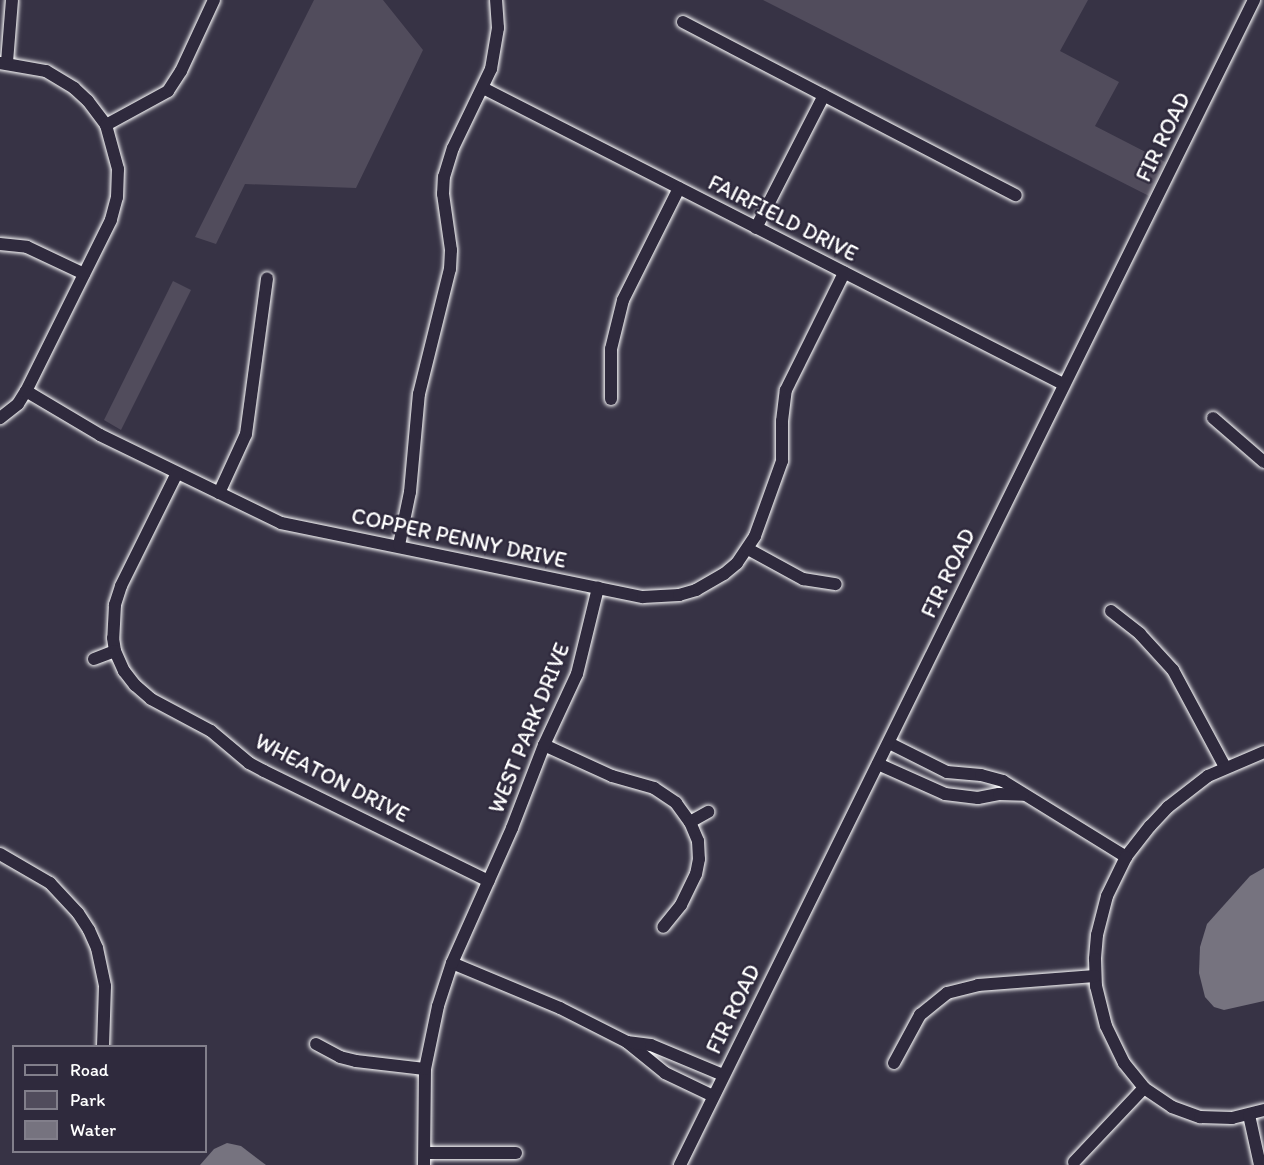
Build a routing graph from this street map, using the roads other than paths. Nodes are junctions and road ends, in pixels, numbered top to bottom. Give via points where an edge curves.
1 (12, 0) edge
2 (214, 0) edge
3 (496, 0) edge
4 (1254, 0) edge
5 (683, 22) dead end
6 (4, 62) edge
7 (483, 88) junction
8 (824, 95) junction
9 (106, 125) junction
10 (679, 188) junction
11 (1016, 195) dead end
12 (756, 228) junction
13 (0, 244) edge
14 (844, 273) junction
15 (84, 274) junction
16 (267, 278) dead end
17 (1063, 384) junction
18 (26, 392) junction
19 (611, 399) dead end
20 (0, 418) edge
21 (1214, 418) dead end
22 (1264, 462) edge
23 (177, 472) junction
24 (219, 493) junction
25 (399, 545) junction
26 (748, 549) junction
27 (836, 584) dead end
28 (598, 588) junction
29 (1111, 611) dead end
30 (115, 651) junction
31 (94, 658) dead end
32 (889, 743) junction
33 (544, 745) junction
34 (1264, 752) edge
35 (878, 764) junction
36 (1225, 767) junction
37 (1024, 795) junction
38 (708, 812) dead end
39 (690, 822) junction
40 (0, 855) edge
41 (1126, 857) junction
42 (489, 881) junction
43 (663, 927) dead end
44 (452, 963) junction
45 (1095, 976) junction
46 (627, 1042) junction
47 (316, 1044) dead end
48 (103, 1045) edge
49 (894, 1063) dead end
50 (425, 1069) junction
51 (723, 1075) junction
52 (1144, 1088) junction
53 (713, 1096) junction
54 (1264, 1110) edge
55 (1249, 1115) junction
56 (516, 1152) dead end
57 (425, 1159) edge
58 (1074, 1162) dead end
59 (680, 1165) edge
60 (1260, 1165) edge

1 - 6 street
2 - 9 street via 175,82 158,98
3 - 7 street via 496,48
4 - 17 street, FIR ROAD
5 - 8 street
6 - 9 street via 38,68 61,78 88,101
7 - 10 street, FAIRFIELD DRIVE
7 - 25 street via 453,148 444,177 450,269 419,394 410,492
8 - 11 street
8 - 12 street
9 - 15 street via 116,156 117,197 111,220
10 - 12 street, FAIRFIELD DRIVE
10 - 19 street via 623,300 611,349
12 - 14 street, FAIRFIELD DRIVE
13 - 15 street via 27,247
14 - 17 street, FAIRFIELD DRIVE
14 - 26 street via 786,390 780,468
15 - 18 street
16 - 24 street via 246,434
17 - 32 street, FIR ROAD
18 - 20 street
18 - 23 street, COPPER PENNY DRIVE via 100,435
21 - 22 street
23 - 24 street, COPPER PENNY DRIVE
23 - 30 street via 121,586 113,622
24 - 25 street, COPPER PENNY DRIVE via 281,523
25 - 28 street, COPPER PENNY DRIVE
26 - 27 street via 803,579
26 - 28 street, COPPER PENNY DRIVE via 724,574 696,590 662,598
28 - 33 street, WEST PARK DRIVE via 583,656
29 - 36 street via 1140,634 1173,670
30 - 31 street
30 - 42 street, WHEATON DRIVE via 124,671 151,699 211,731 249,763
32 - 35 street, FIR ROAD
32 - 37 street via 939,769 1003,782
33 - 39 street via 612,776 654,788 676,803
33 - 42 street, WEST PARK DRIVE
34 - 36 street
35 - 37 street via 945,794 978,798
35 - 51 street, FIR ROAD
36 - 41 street via 1187,790 1168,807
37 - 41 street
38 - 39 street
39 - 43 street via 698,841 696,874 681,904
40 - 48 street via 50,883 88,930 103,968
41 - 45 street via 1101,914
42 - 44 street, WEST PARK DRIVE
44 - 46 street via 560,1008
44 - 50 street, WEST PARK DRIVE
45 - 49 street via 978,985 947,993 920,1015
45 - 52 street via 1109,1034 1124,1063
46 - 51 street via 651,1045
46 - 53 street via 665,1073
47 - 50 street via 356,1061
50 - 57 street, WEST PARK DRIVE
51 - 53 street, FIR ROAD
52 - 55 street via 1172,1107 1200,1116 1220,1119
52 - 58 street
53 - 59 street, FIR ROAD
54 - 55 street
55 - 60 street
56 - 57 street

